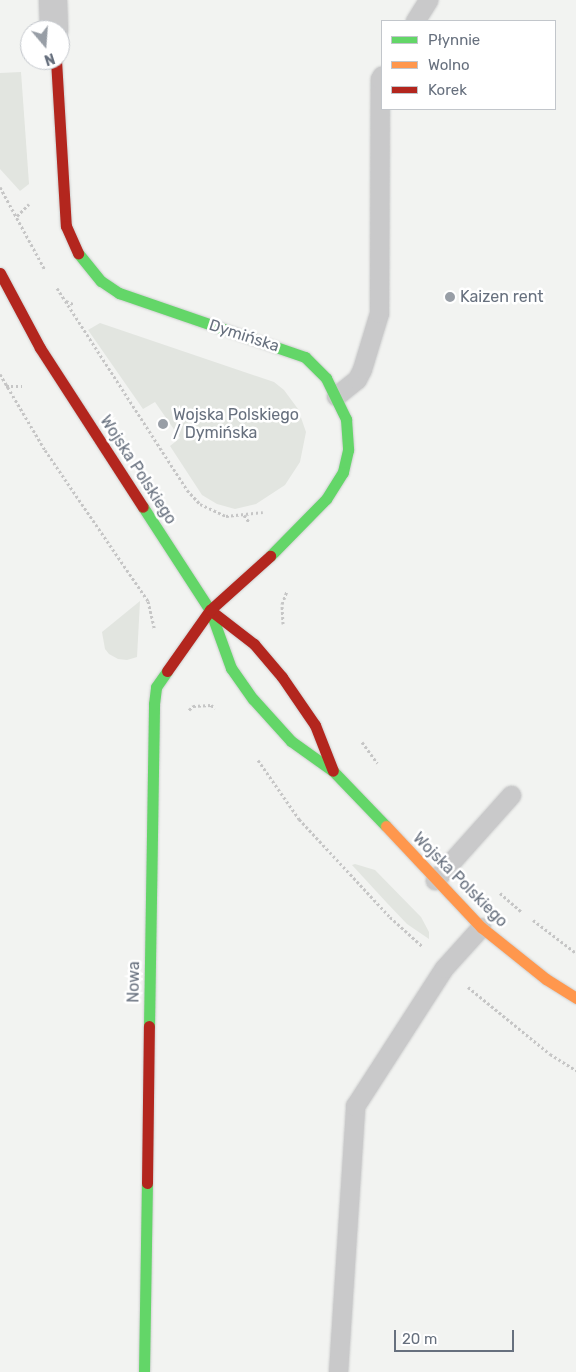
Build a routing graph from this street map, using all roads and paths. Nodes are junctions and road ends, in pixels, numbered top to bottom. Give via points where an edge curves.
1 (53, 0) edge
2 (428, 0) edge
3 (54, 20) edge
4 (416, 20) edge
5 (57, 70) edge
6 (381, 77) edge
7 (0, 187) edge
8 (0, 273) edge
9 (47, 273) dead end
10 (55, 286) dead end
11 (66, 301) junction
12 (81, 307) dead end
13 (7, 311) dead end
14 (40, 348) junction
15 (0, 374) edge
16 (336, 396) junction
17 (270, 508) dead end
18 (244, 515) junction
19 (249, 522) dead end
20 (288, 589) dead end
21 (210, 610) junction
22 (284, 633) dead end
23 (152, 635) dead end
24 (193, 706) dead end
25 (217, 709) dead end
26 (358, 738) dead end
27 (256, 756) dead end
28 (381, 768) dead end
29 (333, 771) junction
30 (511, 795) dead end
31 (459, 854) junction
32 (434, 880) junction
33 (481, 927) junction
34 (576, 953) edge
35 (444, 968) junction
36 (576, 998) edge
37 (576, 1070) edge
38 (144, 1372) edge
39 (338, 1372) edge

1 - 3 street
2 - 4 lane
5 - 16 street, Dymińska via 66,226 80,258 101,281 119,293 305,357 326,378
6 - 16 lane via 379,314 362,369 356,379
7 - 9 path
8 - 14 street, Wojska Polskiego
10 - 11 path
11 - 12 path
11 - 18 path via 187,490 200,504 213,511 226,516
13 - 14 street, Wojska Polskiego
14 - 21 street, Wojska Polskiego
15 - 23 path via 45,450 148,601 154,627
16 - 21 street, Dymińska via 346,419 348,450 343,472 326,499 271,556
17 - 18 path via 262,513
18 - 19 path
20 - 22 path via 282,604
21 - 29 street, Wojska Polskiego via 254,644 282,677 315,725
21 - 29 street, Wojska Polskiego via 230,668 253,699 291,741
21 - 38 street, Nowa via 156,687 154,704
24 - 25 path via 211,705
26 - 28 path
27 - 35 path via 299,819 390,917
29 - 32 street, Wojska Polskiego
30 - 31 lane
31 - 32 lane
31 - 34 path via 488,882
32 - 33 street, Wojska Polskiego
33 - 35 lane
33 - 36 street, Wojska Polskiego
35 - 37 path via 550,1054
35 - 39 lane via 355,1106

